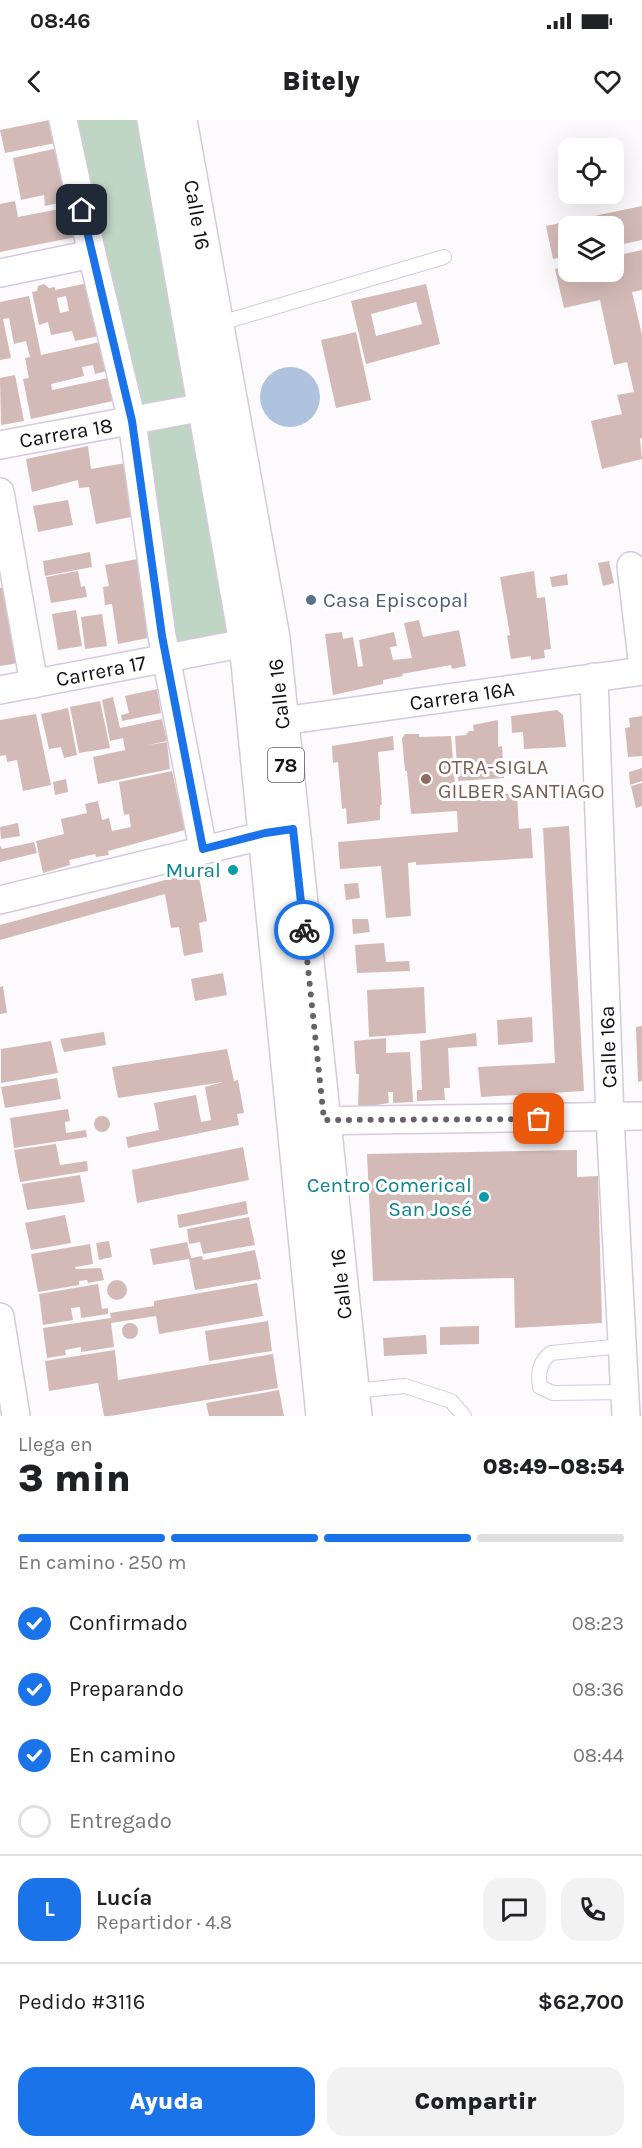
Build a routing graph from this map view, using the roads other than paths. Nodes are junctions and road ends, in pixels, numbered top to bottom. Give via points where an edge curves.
1 (63, 120) edge
2 (154, 120) edge
3 (180, 120) edge
4 (92, 254) junction
5 (444, 257) dead end
6 (0, 273) edge
7 (216, 324) junction
8 (204, 407) junction
9 (132, 421) junction
10 (0, 445) edge
11 (0, 492) edge
12 (631, 566) dead end
13 (259, 640) junction
14 (166, 658) junction
15 (642, 659) edge
16 (642, 671) edge
17 (594, 677) junction
18 (34, 684) junction
19 (0, 690) edge
20 (282, 721) junction
21 (279, 831) junction
22 (203, 849) junction
23 (0, 900) edge
24 (642, 1116) edge
25 (610, 1118) junction
26 (309, 1121) junction
27 (0, 1317) edge
28 (622, 1346) junction
29 (354, 1403) edge
30 (625, 1404) edge
31 (16, 1416) edge
32 (323, 1416) edge
33 (464, 1416) edge

1 - 4 street
2 - 8 highway, Calle 16 / 78
3 - 7 highway, Calle 16 / 78
4 - 6 street
4 - 9 street
5 - 7 lane
7 - 13 highway, Calle 16 / 78
8 - 9 street, Carrera 18
8 - 13 highway, Calle 16 / 78
9 - 10 street, Carrera 18
9 - 14 street
11 - 18 street
12 - 15 street
13 - 14 street, Carrera 17
13 - 20 highway, Calle 16 / 78
13 - 21 highway, Calle 16 / 78
14 - 18 street, Carrera 17
14 - 22 street
16 - 17 street, Carrera 16A
17 - 20 street, Carrera 16A
17 - 25 street, Calle 16a
18 - 19 street, Carrera 17
20 - 21 highway, Calle 16 / 78
21 - 22 street
21 - 26 highway, Calle 16 / 78
22 - 23 street
24 - 25 street
25 - 26 street
25 - 28 street, Calle 16a
26 - 29 highway, Calle 16 / 78
26 - 32 highway, Calle 16 / 78
27 - 31 street
28 - 30 street, Calle 16a
28 - 30 lane via 551,1353 538,1372 540,1387 552,1393
29 - 33 lane via 405,1386 451,1401

